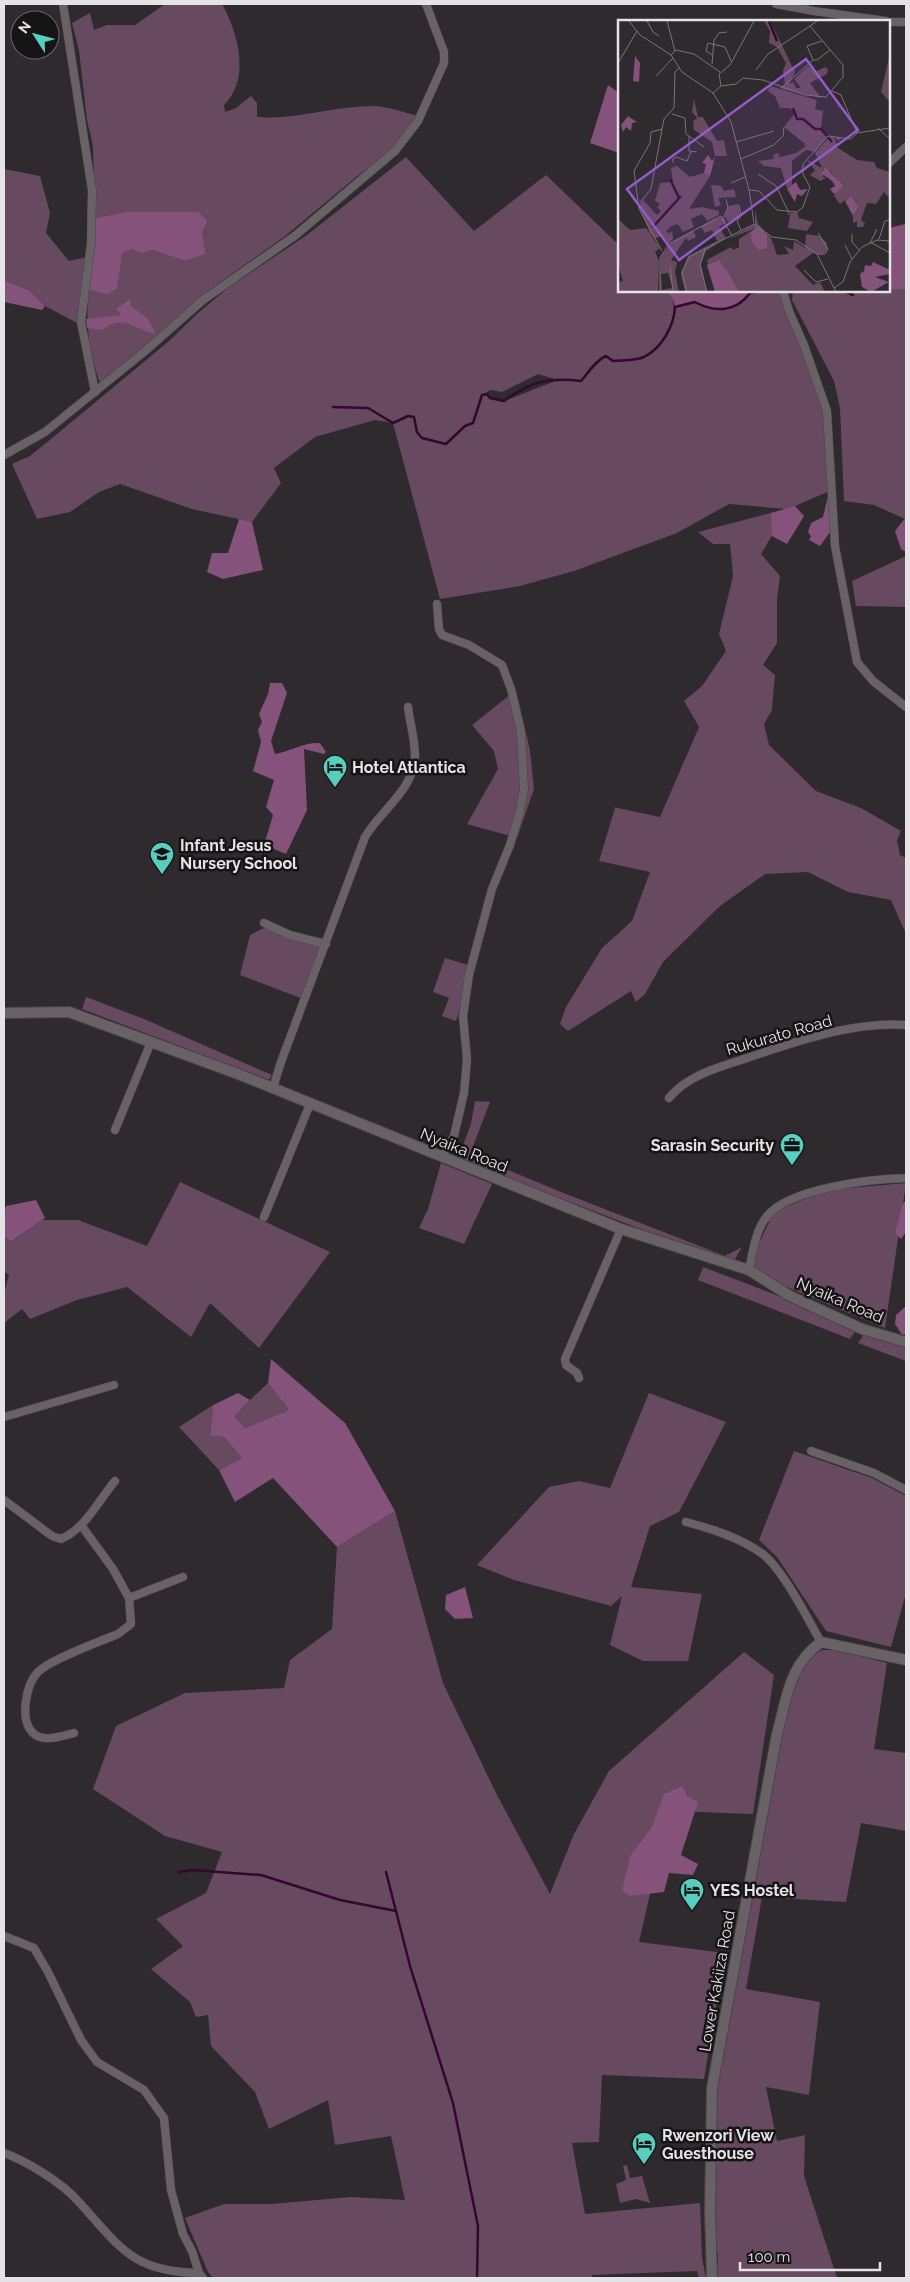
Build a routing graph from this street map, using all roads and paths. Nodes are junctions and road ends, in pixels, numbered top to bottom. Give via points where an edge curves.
1 (63, 4) edge
2 (426, 4) edge
3 (776, 4) edge
4 (879, 20) edge
5 (890, 21) edge
6 (906, 22) edge
7 (906, 147) edge
8 (890, 162) edge
9 (783, 292) edge
10 (95, 392) junction
11 (4, 455) edge
12 (438, 604) dead end
13 (408, 707) dead end
14 (906, 707) edge
15 (264, 923) dead end
16 (326, 944) junction
17 (4, 1013) edge
18 (906, 1025) edge
19 (151, 1042) junction
20 (273, 1088) junction
21 (669, 1098) dead end
22 (310, 1104) junction
23 (115, 1130) dead end
24 (442, 1157) junction
25 (906, 1178) edge
26 (264, 1216) dead end
27 (621, 1229) junction
28 (749, 1270) junction
29 (906, 1342) edge
30 (579, 1378) dead end
31 (114, 1386) dead end
32 (4, 1417) edge
33 (811, 1451) dead end
34 (115, 1480) dead end
35 (906, 1490) edge
36 (4, 1500) edge
37 (686, 1522) dead end
38 (81, 1525) junction
39 (183, 1577) dead end
40 (130, 1598) junction
41 (821, 1642) junction
42 (906, 1660) edge
43 (74, 1733) dead end
44 (4, 1936) edge
45 (4, 2152) edge
46 (201, 2276) edge
47 (712, 2278) edge

1 - 10 street via 92,190 91,244 81,322
2 - 10 street via 444,52 444,63 418,121 401,144 296,236 218,287
3 - 4 street
5 - 6 street
7 - 8 street
9 - 14 street via 827,412 835,546 857,662 873,681
10 - 11 street via 45,432
12 - 24 street via 442,635 470,645 502,665 521,732 524,784 519,815 492,889 468,981 463,1016 467,1059 464,1093 454,1136
13 - 16 street via 415,755 411,775 365,837
15 - 16 street via 290,935
16 - 20 street
17 - 19 street, Nyaika Road via 69,1012
18 - 21 street, Rukurato Road via 865,1027 778,1048 703,1073
19 - 20 street, Nyaika Road
19 - 23 street
20 - 22 street, Nyaika Road
22 - 24 street, Nyaika Road
22 - 26 street
24 - 27 street, Nyaika Road
25 - 28 street via 859,1182 782,1202 767,1216 757,1233
27 - 28 street, Nyaika Road
27 - 30 street via 565,1358 566,1365 578,1373
28 - 29 street, Nyaika Road via 790,1296 862,1329
31 - 32 street
33 - 35 street via 874,1473
34 - 38 street
36 - 38 street via 52,1536 61,1539
37 - 41 street via 716,1530 764,1556 797,1600
38 - 40 street
39 - 40 street
40 - 43 street via 131,1620 126,1630 43,1668 30,1682 25,1706 32,1733 42,1738
41 - 42 street
41 - 47 street, Lower Kakiiza Road via 797,1665 777,1734 712,2088
44 - 46 street via 34,1948 81,2040 97,2062 144,2090 164,2118 171,2190 181,2227
45 - 46 street via 57,2183 76,2199 116,2245 132,2257 158,2269

